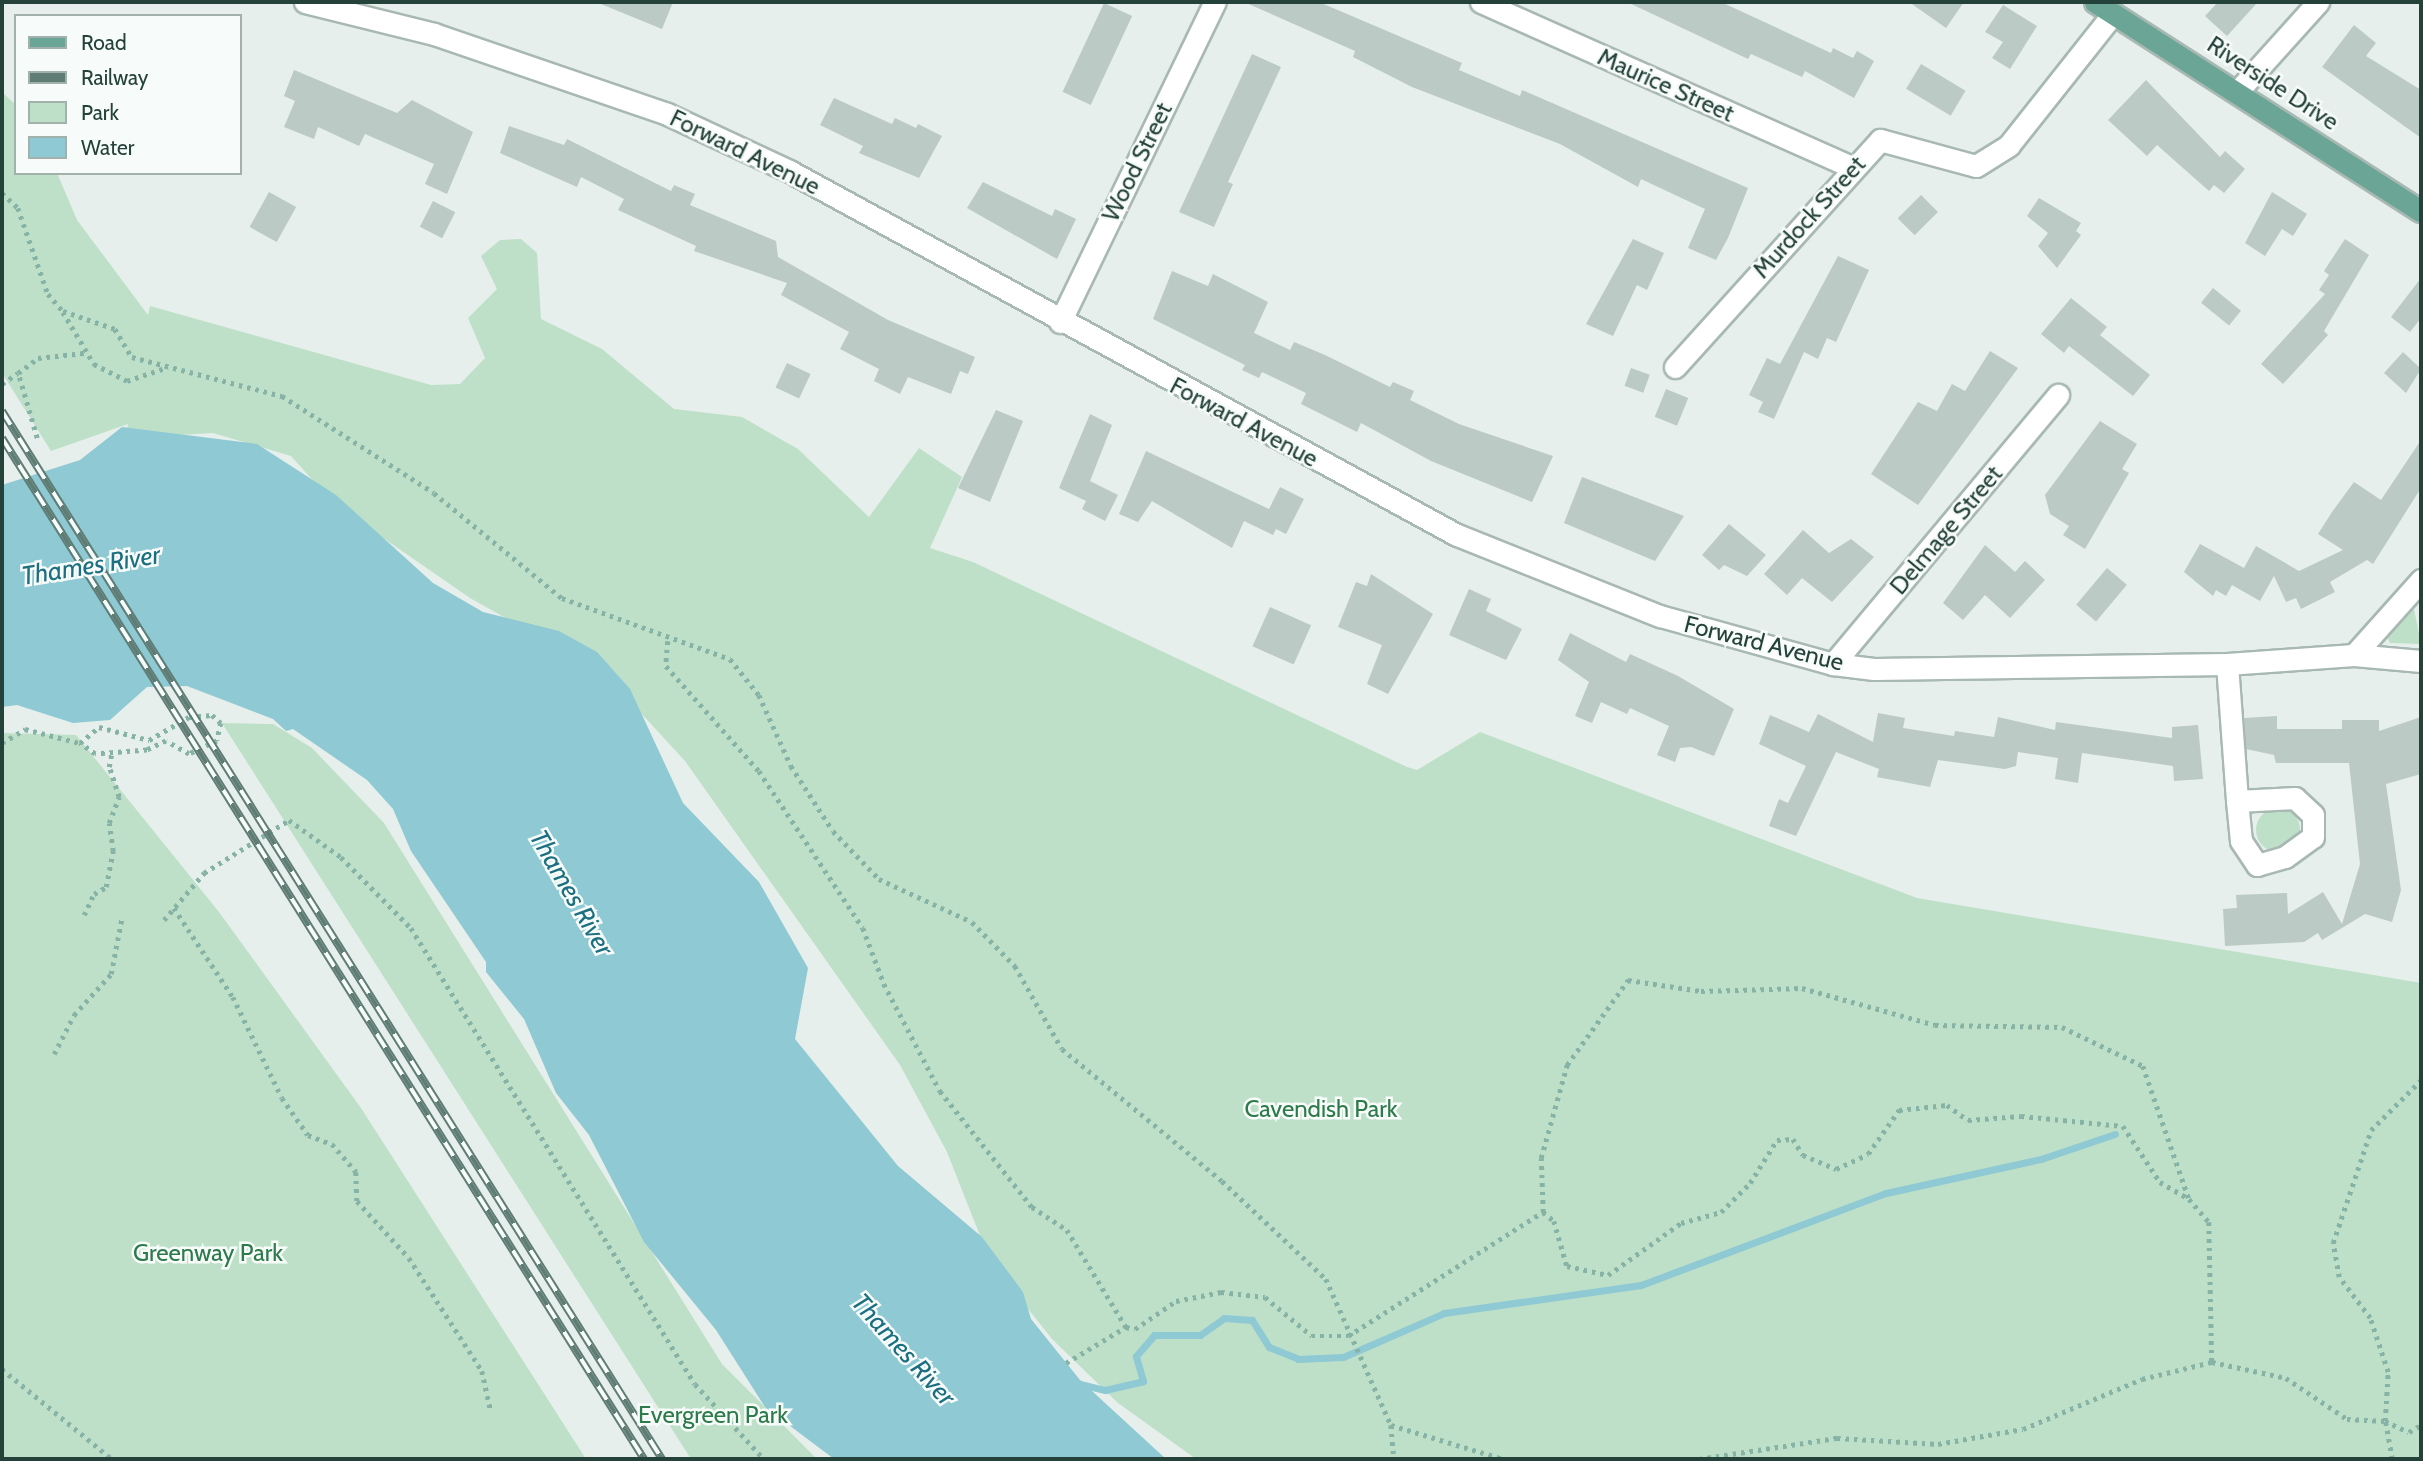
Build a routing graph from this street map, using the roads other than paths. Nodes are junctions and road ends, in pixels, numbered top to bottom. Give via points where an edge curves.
1 (305, 2) edge
2 (1214, 2) edge
3 (1481, 2) edge
4 (2095, 2) edge
5 (2318, 2) edge
6 (2113, 14) junction
7 (2238, 91) junction
8 (1850, 167) junction
9 (2421, 211) edge
10 (1060, 322) junction
11 (1675, 367) dead end
12 (2058, 396) dead end
13 (2421, 582) edge
14 (2354, 655) junction
15 (2421, 661) edge
16 (1833, 664) junction
17 (2227, 664) junction
18 (2237, 801) dead end

1 - 10 street, Forward Avenue via 434,34 667,114 789,171
2 - 10 street, Wood Street
3 - 8 street, Maurice Street
4 - 6 main road, Riverside Drive
5 - 7 street
6 - 7 main road, Riverside Drive
6 - 8 street, Murdock Street via 2009,145 1976,166 1880,141
7 - 9 main road, Riverside Drive
8 - 11 street, Murdock Street
10 - 16 street, Forward Avenue via 1457,534 1660,616
12 - 16 street, Delmage Street
13 - 14 street
14 - 15 street, Forward Avenue
14 - 17 street, Forward Avenue
16 - 17 street, Forward Avenue via 1874,669
17 - 18 street

